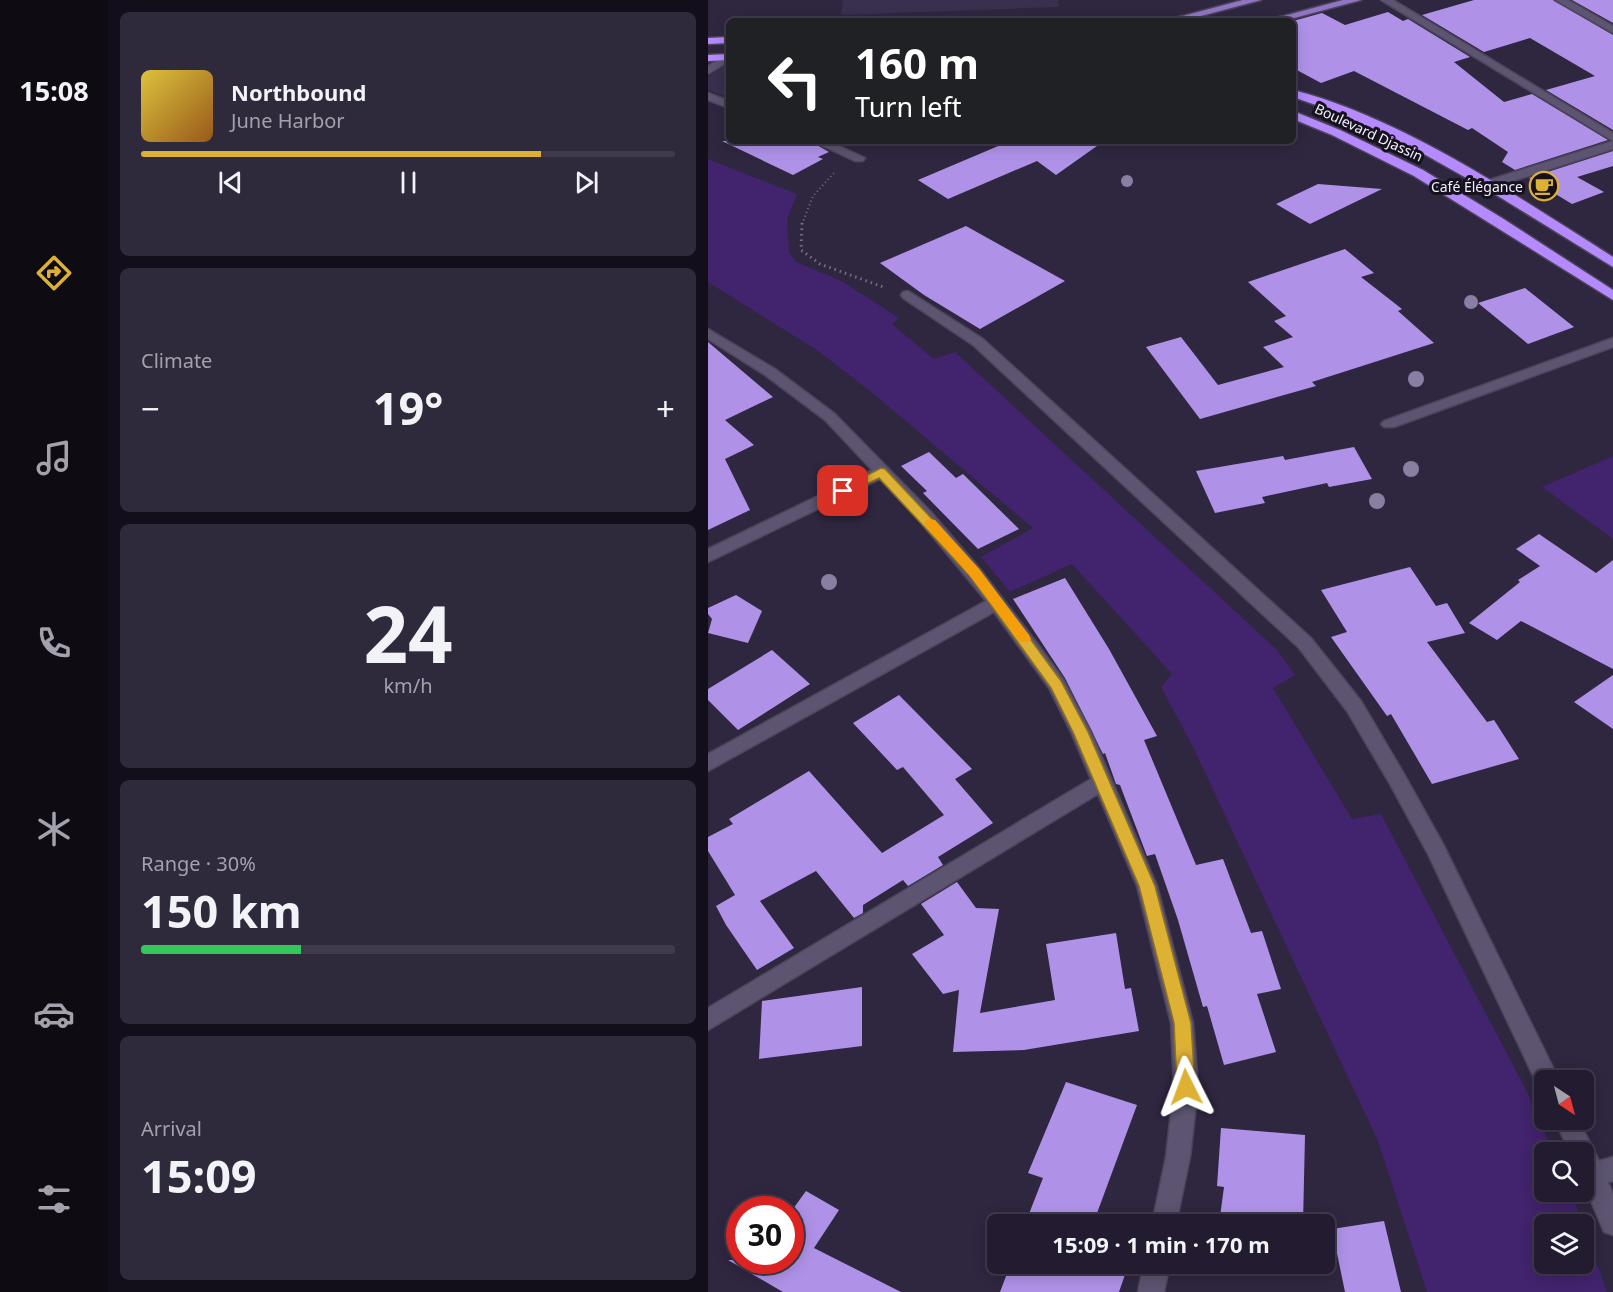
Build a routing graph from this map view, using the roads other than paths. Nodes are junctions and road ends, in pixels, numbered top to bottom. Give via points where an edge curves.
1 (1256, 0) edge
2 (1356, 0) edge
3 (1386, 0) edge
4 (1560, 0) edge
5 (1181, 18) edge
6 (1282, 18) edge
7 (1613, 30) edge
8 (726, 40) edge
9 (708, 41) edge
10 (726, 57) edge
11 (708, 58) edge
12 (726, 59) edge
13 (708, 71) edge
14 (1296, 94) edge
15 (708, 96) edge
16 (726, 104) edge
17 (1296, 116) edge
18 (1613, 138) edge
19 (825, 144) edge
20 (1613, 145) edge
21 (859, 158) road end
22 (1490, 184) junction
23 (1613, 263) edge
24 (908, 295) road end
25 (1613, 296) edge
26 (708, 333) edge
27 (1613, 342) edge
28 (1389, 424) dead end
29 (881, 472) junction
30 (708, 556) edge
31 (997, 603) junction
32 (708, 763) edge
33 (1102, 782) junction
34 (708, 1020) edge
35 (1542, 1070) edge
36 (1594, 1166) edge
37 (1166, 1214) edge
38 (1613, 1223) edge
39 (1155, 1274) edge
40 (1151, 1292) edge

1 - 5 main road
2 - 6 main road
3 - 18 street
4 - 7 street
8 - 9 highway
10 - 11 highway
12 - 13 street
14 - 22 highway, Boulevard Djassin via 1390,130
15 - 16 street
17 - 25 highway, Boulevard Djassin via 1419,171
19 - 21 street
20 - 22 street
22 - 23 highway, Boulevard Djassin
24 - 35 street via 978,342 1305,643 1354,706 1397,779 1436,850
26 - 29 street via 770,372 830,417
27 - 28 street
29 - 30 street
29 - 31 street via 925,516
31 - 32 street
31 - 33 street via 1056,684
33 - 34 street
33 - 37 street via 1147,886 1182,1023 1186,1087
36 - 38 street
39 - 40 street

